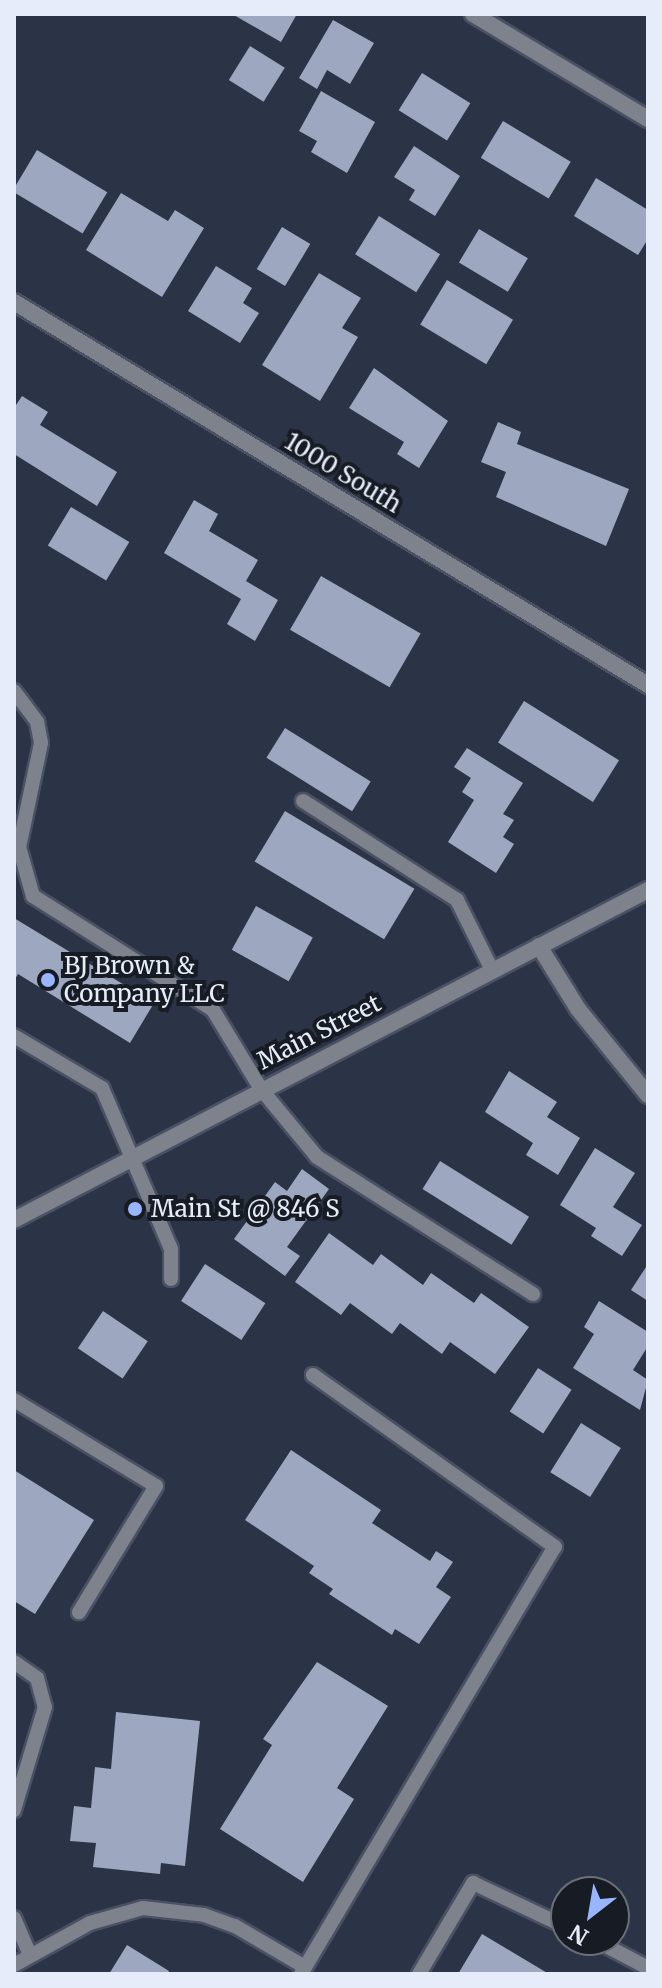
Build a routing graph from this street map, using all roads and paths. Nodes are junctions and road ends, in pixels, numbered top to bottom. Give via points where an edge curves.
1 (473, 14) edge
2 (648, 119) edge
3 (14, 302) edge
4 (648, 685) edge
5 (14, 691) edge
6 (303, 801) dead end
7 (648, 890) edge
8 (539, 946) junction
9 (492, 970) junction
10 (14, 1036) edge
11 (261, 1089) junction
12 (648, 1095) edge
13 (132, 1154) junction
14 (16, 1216) edge
15 (171, 1279) dead end
16 (533, 1294) dead end
17 (313, 1375) dead end
18 (14, 1400) edge
19 (79, 1612) dead end
20 (14, 1662) edge
21 (14, 1810) edge
22 (14, 1918) edge
23 (550, 1919) edge
24 (30, 1955) junction
25 (625, 1956) edge
26 (14, 1965) edge
27 (648, 1968) edge
28 (303, 1970) edge
29 (419, 1974) edge

1 - 2 street
3 - 4 street, 1000 South
5 - 11 lane via 33,714 41,743 19,847 33,896 213,1010
6 - 9 lane via 457,900
7 - 8 street, Main Street
8 - 9 street, Main Street
8 - 12 street via 578,1009
9 - 11 street, Main Street
10 - 13 lane via 102,1088
11 - 13 street, Main Street
11 - 16 lane via 317,1157
13 - 14 street, Main Street
13 - 15 lane via 171,1249
17 - 28 lane via 555,1547
18 - 19 lane via 156,1486
20 - 21 lane via 37,1678 45,1707
22 - 24 lane
23 - 29 lane via 473,1883
24 - 26 lane
24 - 28 lane via 116,1913 173,1909 235,1926
25 - 27 lane

